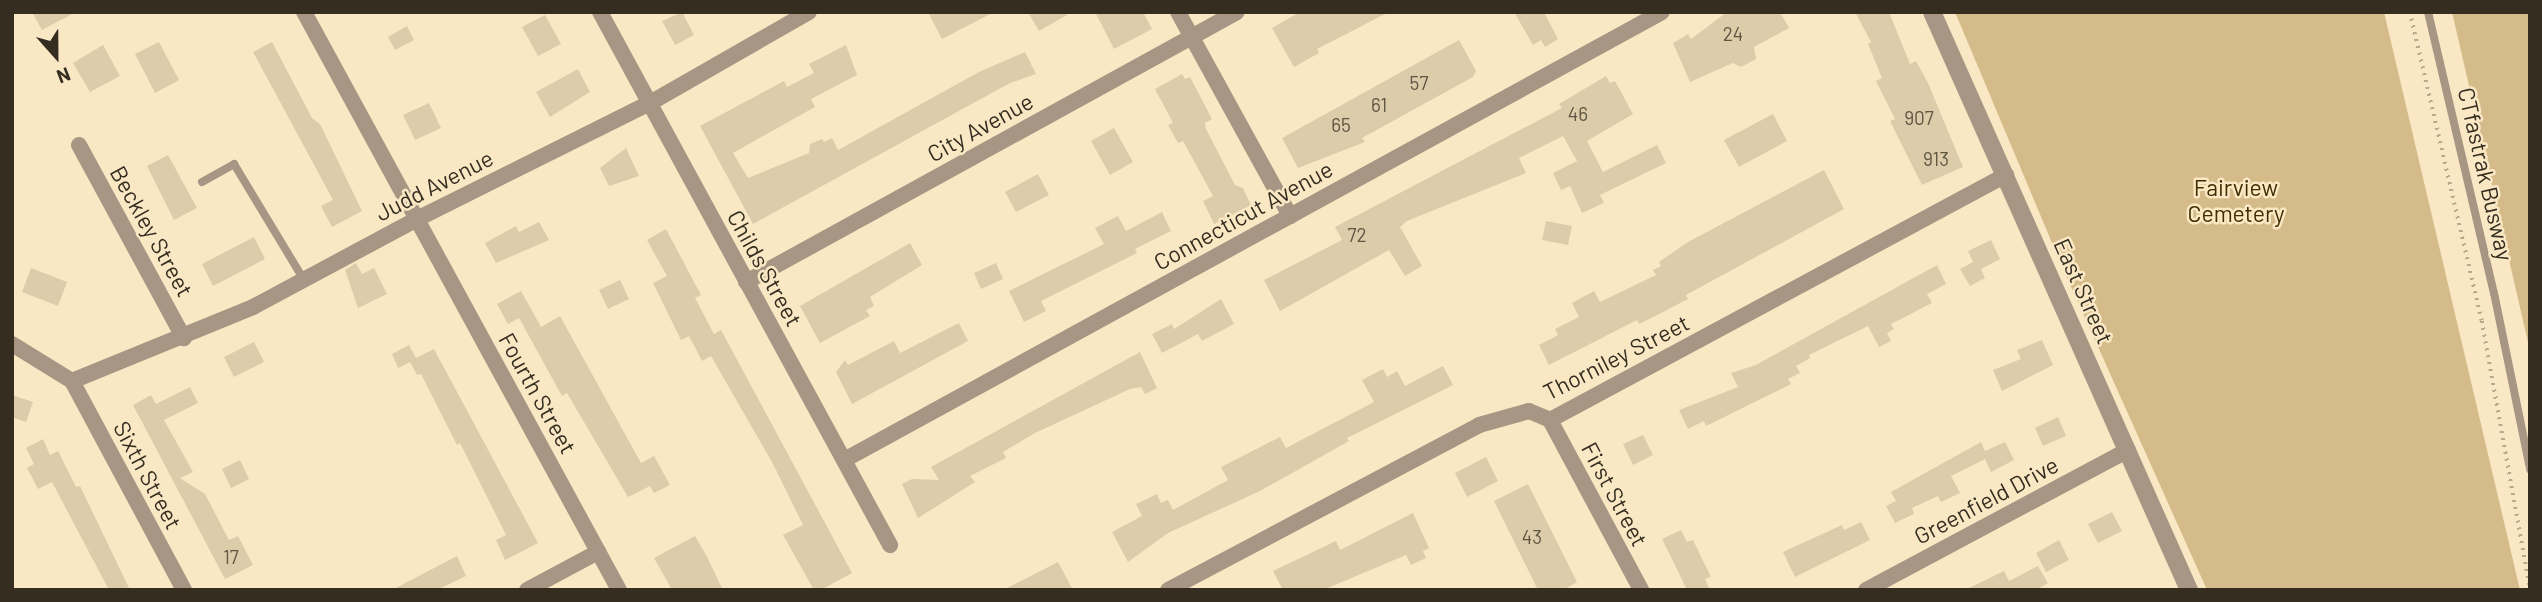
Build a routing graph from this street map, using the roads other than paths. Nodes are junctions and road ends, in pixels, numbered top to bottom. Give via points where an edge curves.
1 (304, 12) edge
2 (600, 12) edge
3 (809, 12) edge
4 (1178, 12) edge
5 (1237, 12) edge
6 (1662, 12) edge
7 (1932, 12) edge
8 (2428, 12) edge
9 (1192, 37) junction
10 (650, 103) junction
11 (79, 145) dead end
12 (2006, 175) junction
13 (202, 182) dead end
14 (1290, 216) junction
15 (416, 219) junction
16 (304, 280) junction
17 (746, 282) junction
18 (184, 338) junction
19 (12, 344) edge
20 (72, 381) junction
21 (1550, 420) junction
22 (2128, 450) junction
23 (846, 459) junction
24 (2530, 469) edge
25 (890, 545) dead end
26 (598, 552) junction
27 (184, 590) edge
28 (527, 590) edge
29 (619, 590) edge
30 (1168, 590) edge
31 (1641, 590) edge
32 (1866, 590) edge
33 (2189, 590) edge

1 - 15 street, Fourth Street
2 - 10 street, Childs Street
3 - 10 street, Judd Avenue
4 - 9 street
5 - 9 street, City Avenue
6 - 14 street, Connecticut Avenue
7 - 12 street, East Street
8 - 24 lane, CTfastrak Busway
9 - 14 street
9 - 17 street, City Avenue
10 - 15 street, Judd Avenue
10 - 17 street, Childs Street
11 - 18 street, Beckley Street
12 - 21 street, Thorniley Street
12 - 22 street, East Street
13 - 16 lane via 233,164
14 - 23 street, Connecticut Avenue
15 - 16 street, Judd Avenue
15 - 26 street, Fourth Street
16 - 18 street, Judd Avenue
17 - 23 street, Childs Street
18 - 20 street, Judd Avenue
19 - 20 street
20 - 27 street, Sixth Street
21 - 30 street, Thorniley Street via 1529,411 1479,425
21 - 31 street, First Street
22 - 32 street, Greenfield Drive
22 - 33 street, East Street
23 - 25 street, Childs Street
26 - 28 street
26 - 29 street, Fourth Street

